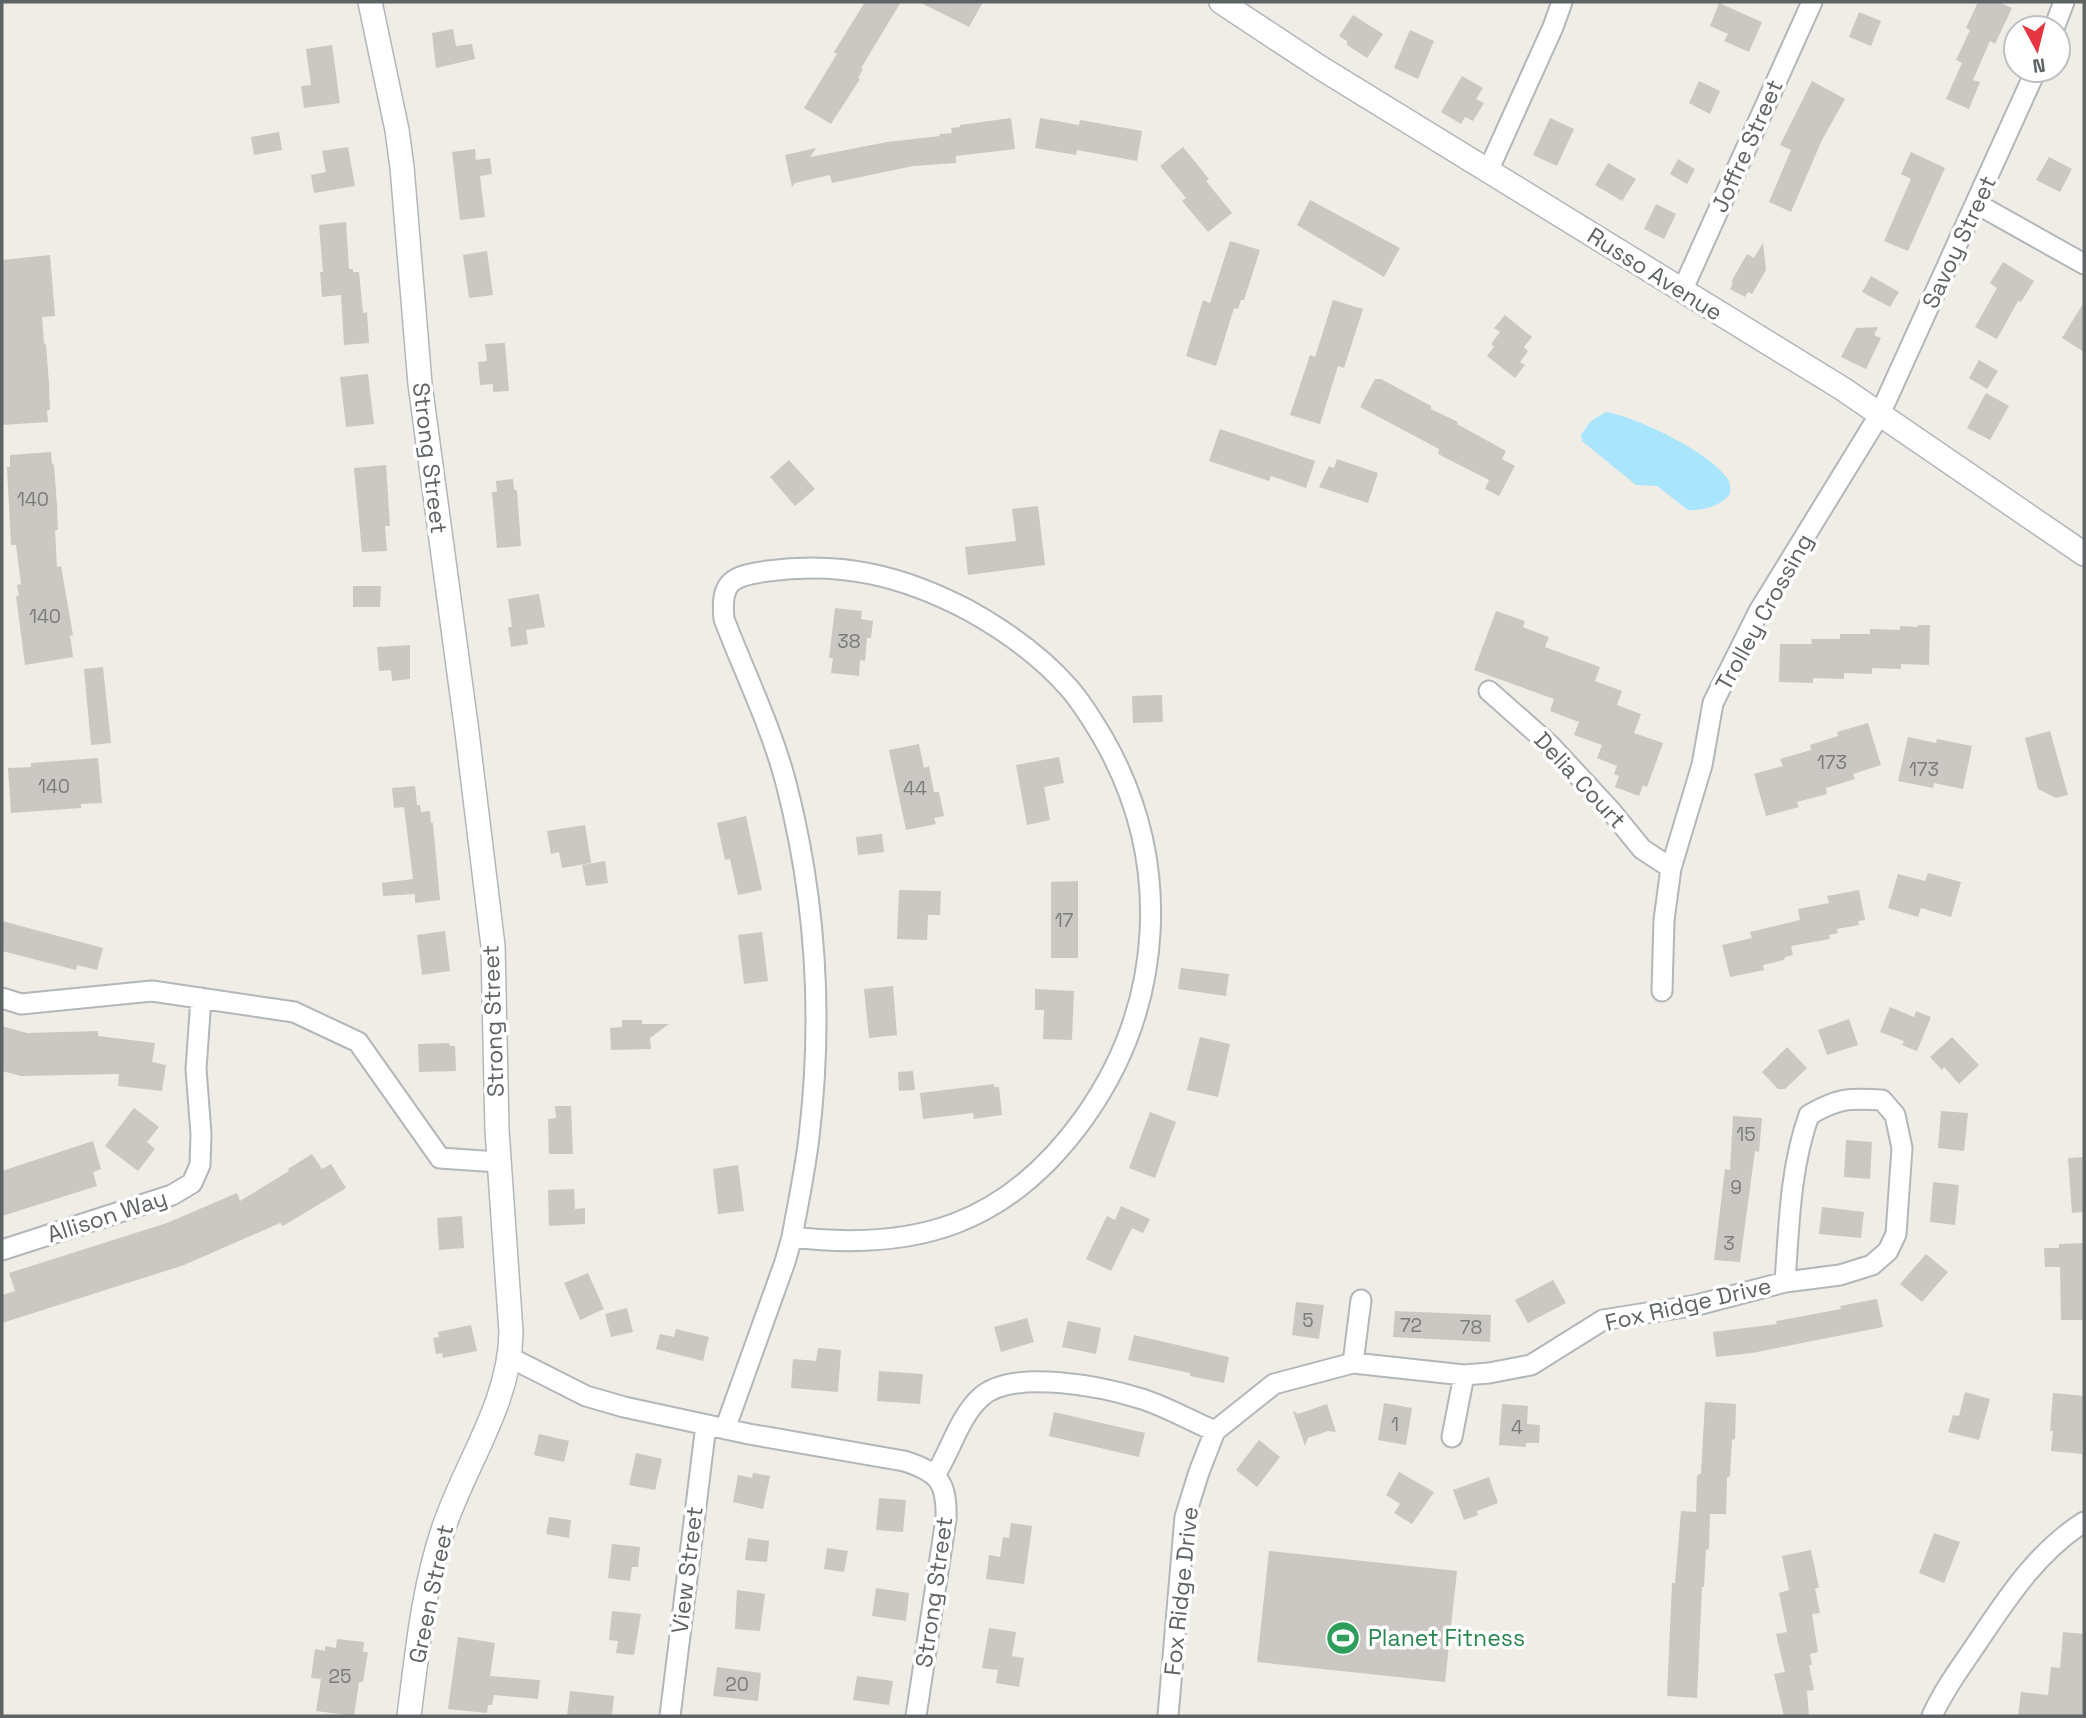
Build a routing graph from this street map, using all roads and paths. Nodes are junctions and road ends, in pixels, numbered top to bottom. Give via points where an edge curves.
1 (370, 2) edge
2 (1222, 2) edge
3 (1562, 2) edge
4 (1812, 2) edge
5 (2030, 84) edge
6 (1488, 171) junction
7 (1977, 204) junction
8 (2084, 264) edge
9 (1682, 291) junction
10 (1880, 414) junction
11 (2084, 554) edge
12 (1489, 691) dead end
13 (1671, 868) junction
14 (1662, 991) dead end
15 (2, 998) edge
16 (201, 998) junction
17 (498, 1162) junction
18 (792, 1237) junction
19 (2, 1250) edge
20 (1785, 1282) junction
21 (1361, 1300) dead end
22 (511, 1358) junction
23 (1353, 1363) junction
24 (1464, 1375) junction
25 (715, 1427) junction
26 (1216, 1431) junction
27 (1452, 1437) dead end
28 (935, 1475) junction
29 (2084, 1522) edge
30 (409, 1716) edge
31 (670, 1716) edge
32 (916, 1716) edge
33 (1168, 1716) edge
34 (1932, 1716) edge

1 - 17 street, Strong Street via 400,155 421,396 491,935
2 - 6 street, Russo Avenue
3 - 6 street
4 - 9 street, Joffre Street
5 - 7 street, Savoy Street
6 - 9 street, Russo Avenue
7 - 8 street
7 - 10 street, Savoy Street
9 - 10 street, Russo Avenue
10 - 11 street, Russo Avenue
10 - 13 street, Trolley Crossing via 1759,611 1713,703 1702,765
12 - 13 street, Delia Court via 1550,745 1642,849
13 - 14 street, Trolley Crossing
15 - 16 street via 21,1004 152,991
16 - 17 street via 293,1012 358,1042 440,1158
16 - 19 street, Allison Way via 196,1069 200,1165 192,1183 172,1195
17 - 22 street, Strong Street
18 - 18 street, View Street via 869,1242 942,1229 975,1217 1032,1177 1074,1132 1116,1066 1140,998 1150,940 1147,858 1137,812 1114,758 1069,688 1009,636 948,600 876,573 841,569 743,575 727,586 722,599 724,619 786,782 811,919 815,1073
18 - 25 street, View Street
20 - 20 street, Fox Ridge Drive via 1794,1167 1809,1115 1832,1101 1882,1100 1895,1115 1902,1148 1896,1234 1888,1251 1872,1265 1840,1275
20 - 24 street, Fox Ridge Drive via 1697,1305 1603,1320 1531,1365
21 - 23 street
22 - 25 street via 586,1396
22 - 30 street, Green Street via 496,1406 443,1530 426,1596
23 - 24 street, Fox Ridge Drive
23 - 26 street, Fox Ridge Drive via 1274,1384
24 - 27 street
25 - 28 street via 904,1461
25 - 31 street, View Street
26 - 28 street via 1142,1399 1035,1381 998,1387 983,1395 969,1410
26 - 33 street, Fox Ridge Drive via 1185,1517
28 - 32 street, Strong Street via 946,1497 946,1519
29 - 34 street via 2040,1557 2010,1592 1942,1693

